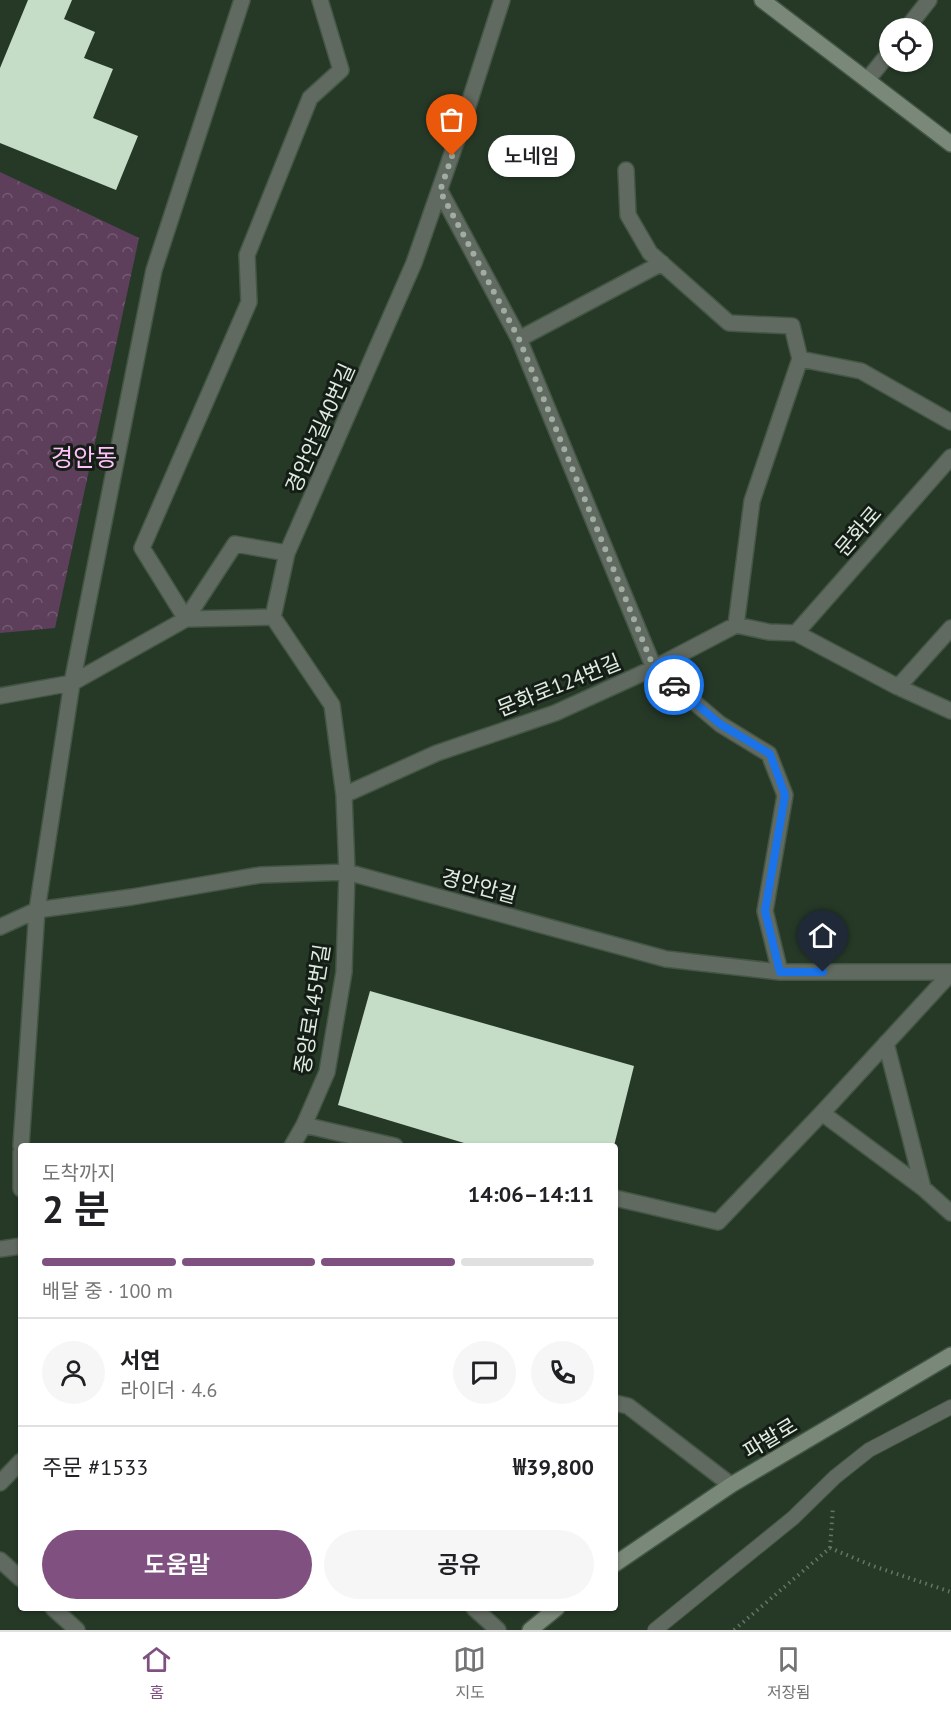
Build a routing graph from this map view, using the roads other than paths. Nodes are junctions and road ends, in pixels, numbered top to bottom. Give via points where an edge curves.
1 (242, 0) edge
2 (320, 0) edge
3 (490, 0) edge
4 (502, 0) edge
5 (762, 0) edge
6 (929, 0) edge
7 (497, 16) junction
8 (915, 18) edge
9 (879, 66) edge
10 (868, 80) junction
11 (951, 144) edge
12 (626, 170) dead end
13 (440, 191) junction
14 (662, 263) junction
15 (519, 339) junction
16 (800, 359) junction
17 (951, 422) edge
18 (951, 457) edge
19 (287, 553) junction
20 (273, 617) junction
21 (186, 619) junction
22 (736, 625) junction
23 (951, 628) edge
24 (796, 633) junction
25 (654, 668) junction
26 (72, 683) junction
27 (898, 687) junction
28 (0, 696) edge
29 (951, 711) edge
30 (344, 795) junction
31 (347, 872) junction
32 (37, 910) junction
33 (0, 927) edge
34 (780, 972) junction
35 (951, 972) edge
36 (886, 1043) junction
37 (822, 1113) junction
38 (304, 1125) junction
39 (21, 1143) edge
40 (294, 1143) edge
41 (382, 1143) edge
42 (923, 1188) junction
43 (618, 1199) edge
44 (951, 1213) edge
45 (18, 1246) edge
46 (0, 1249) edge
47 (951, 1355) edge
48 (618, 1404) edge
49 (951, 1407) edge
50 (18, 1464) edge
51 (0, 1483) edge
52 (731, 1485) junction
53 (0, 1560) edge
54 (618, 1562) edge
55 (18, 1576) edge
56 (55, 1611) edge
57 (477, 1611) edge
58 (553, 1611) edge
59 (77, 1630) edge
60 (498, 1630) edge
61 (530, 1630) edge
62 (655, 1630) edge

1 - 26 street via 154,270
2 - 21 street via 341,70 310,98 247,255 249,302 142,548
3 - 7 street
4 - 7 street, 경안안길40번길
5 - 10 street
6 - 8 street
7 - 13 street, 경안안길40번길
9 - 10 street
10 - 11 street
12 - 14 street via 628,215 650,253
13 - 15 street
13 - 19 street, 경안안길40번길 via 414,263
14 - 15 street
14 - 16 street via 729,323 792,327
15 - 25 street
16 - 17 street via 861,371
16 - 22 street via 752,501
18 - 24 street, 문화로
19 - 20 street, 경안안길40번길
19 - 21 street via 235,544
20 - 21 street
20 - 30 street via 332,705
21 - 26 street
22 - 24 street
22 - 25 street, 문화로124번길
23 - 27 street
24 - 27 street
25 - 30 street, 문화로124번길 via 555,713 437,753
25 - 34 street via 720,724 770,754 785,795 765,911
26 - 28 street
26 - 32 street
27 - 29 street
30 - 31 street
31 - 32 street, 경안안길 via 260,875
31 - 34 street, 경안안길 via 666,959
31 - 38 street, 중앙로145번길 via 344,972 327,1072
32 - 33 street, 경안안길
32 - 39 street
34 - 35 street, 경안안길
35 - 36 street
36 - 37 street
36 - 42 street
37 - 42 street
37 - 43 street via 718,1222
38 - 40 street, 중앙로145번길
38 - 41 street
42 - 44 street
45 - 46 street
47 - 52 street, 파발로
48 - 52 street via 628,1406
49 - 62 lane via 869,1450 793,1518
50 - 51 street
52 - 54 street, 파발로
53 - 55 street
56 - 59 street
57 - 60 street
58 - 61 street

